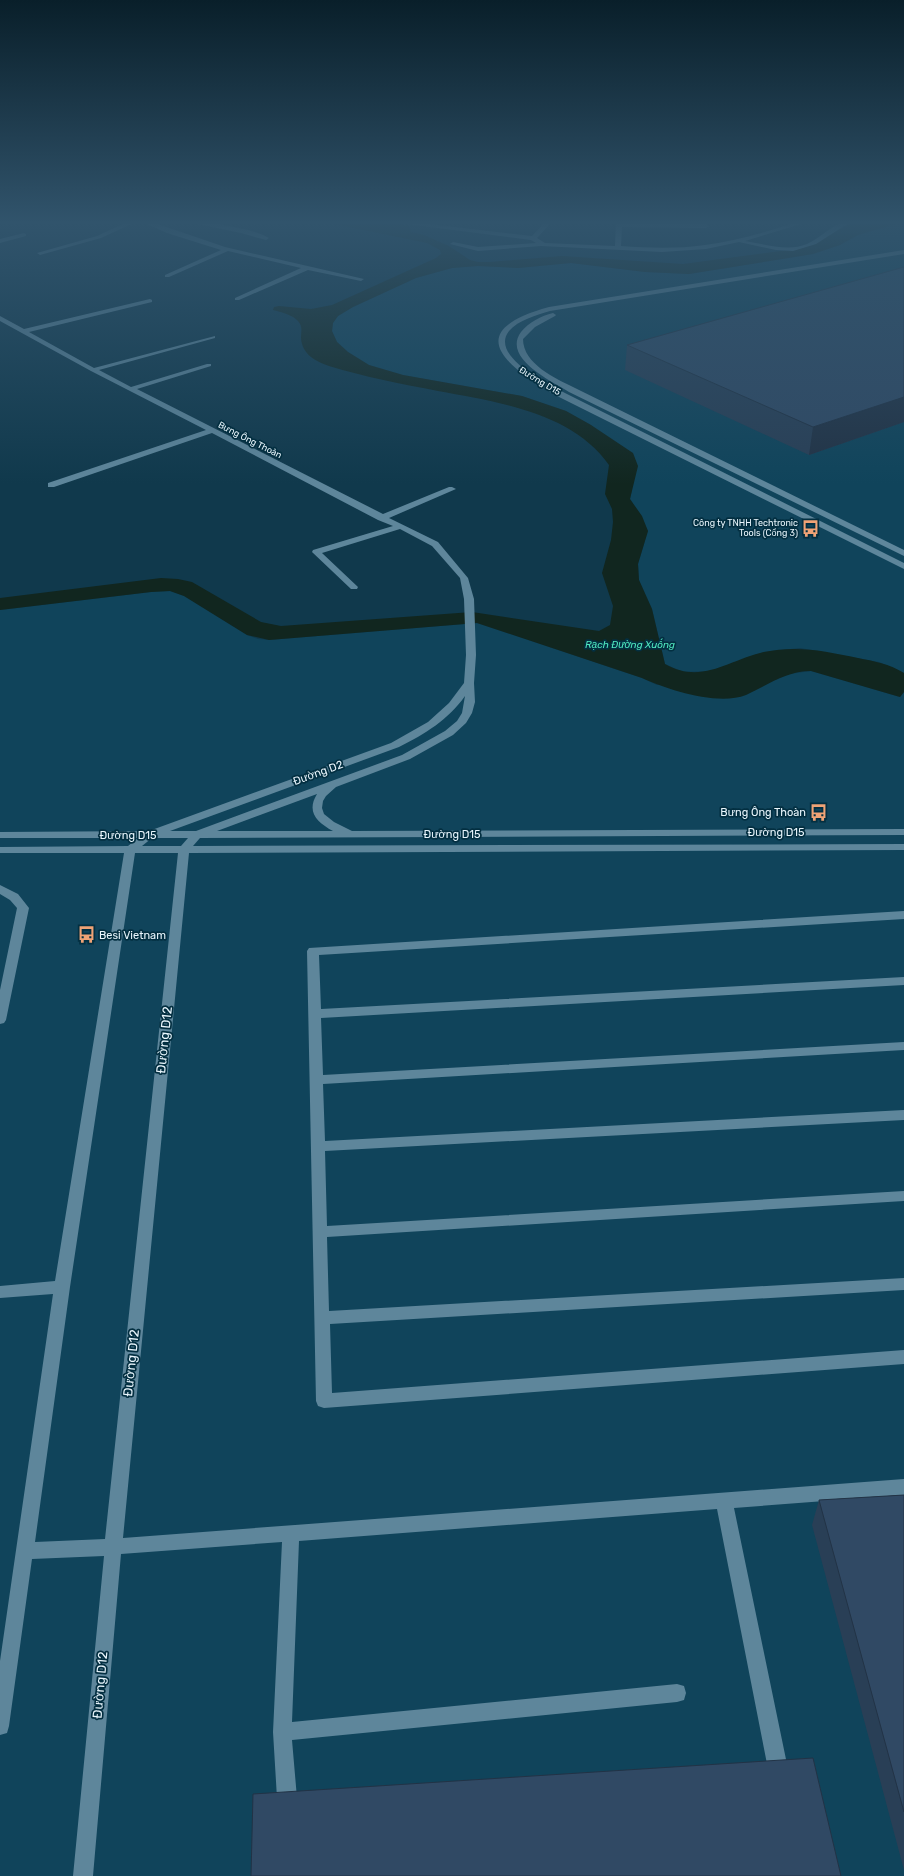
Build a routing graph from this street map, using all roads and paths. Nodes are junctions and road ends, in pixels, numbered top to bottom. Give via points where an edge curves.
1 (118, 309) edge
2 (552, 309) edge
3 (589, 309) edge
4 (0, 318) edge
5 (22, 331) junction
6 (213, 337) dead end
7 (209, 365) dead end
8 (93, 370) junction
9 (130, 389) junction
10 (212, 431) junction
11 (51, 485) dead end
12 (452, 489) dead end
13 (381, 518) junction
14 (399, 527) junction
15 (883, 543) junction
16 (869, 549) junction
17 (904, 553) edge
18 (904, 566) edge
19 (354, 587) dead end
20 (471, 655) joint
21 (469, 683) junction
22 (342, 781) junction
23 (904, 832) edge
24 (354, 834) junction
25 (0, 835) edge
26 (149, 835) junction
27 (196, 835) junction
28 (904, 847) edge
29 (0, 850) edge
30 (130, 850) junction
31 (184, 850) junction
32 (0, 889) edge
33 (904, 915) edge
34 (904, 981) edge
35 (315, 1014) junction
36 (0, 1020) edge
37 (904, 1046) edge
38 (316, 1080) junction
39 (904, 1114) edge
40 (318, 1146) junction
41 (904, 1196) edge
42 (320, 1232) junction
43 (904, 1284) edge
44 (62, 1287) junction
45 (0, 1292) edge
46 (322, 1318) junction
47 (904, 1357) edge
48 (904, 1487) edge
49 (724, 1500) junction
50 (290, 1534) junction
51 (113, 1547) junction
52 (24, 1551) junction
53 (678, 1693) dead end
54 (0, 1726) edge
55 (282, 1732) junction
56 (778, 1769) edge
57 (287, 1798) edge
58 (83, 1876) edge

1 - 5 street
2 - 16 street, Đường D15 via 525,317 507,328 500,346 502,353 515,366 558,393
3 - 15 street, Đường D15 via 561,313 538,321 522,333 518,347 527,360 572,390
4 - 5 street, Bưng Ông Thoàn
5 - 8 street, Bưng Ông Thoàn
6 - 8 street
7 - 9 street
8 - 9 street, Bưng Ông Thoàn
9 - 10 street, Bưng Ông Thoàn
10 - 11 street
10 - 13 street, Bưng Ông Thoàn
12 - 13 street
13 - 14 street, Bưng Ông Thoàn
14 - 19 street via 316,552
14 - 20 street, Bưng Ông Thoàn via 435,544 464,578 469,599
15 - 16 street
15 - 17 street, Đường D15
16 - 18 street, Đường D15
20 - 21 street, Đường D2
21 - 22 street, Đường D2 via 470,702 467,713 449,733 406,757
21 - 26 street, Đường D2 via 439,718 395,745
22 - 24 street via 320,796 317,811 330,825
22 - 27 street, Đường D2
23 - 24 street, Đường D15
24 - 27 street, Đường D15
25 - 26 street, Đường D15
26 - 27 street, Đường D15
26 - 30 street
27 - 31 street
28 - 31 street, Đường D15
29 - 30 street, Đường D15
30 - 31 street, Đường D15
30 - 44 street
31 - 51 street, Đường D12
32 - 36 street via 14,897 22,908
33 - 35 street via 313,951
34 - 35 street
35 - 38 street
37 - 38 street
38 - 40 street
39 - 40 street
40 - 42 street
41 - 42 street
42 - 46 street
43 - 46 street
44 - 45 street
44 - 52 street
46 - 47 street via 324,1401
48 - 49 street
49 - 50 street
49 - 56 street
50 - 51 street
50 - 55 street
51 - 52 street
51 - 58 street, Đường D12
52 - 54 street
53 - 55 street
55 - 57 street

